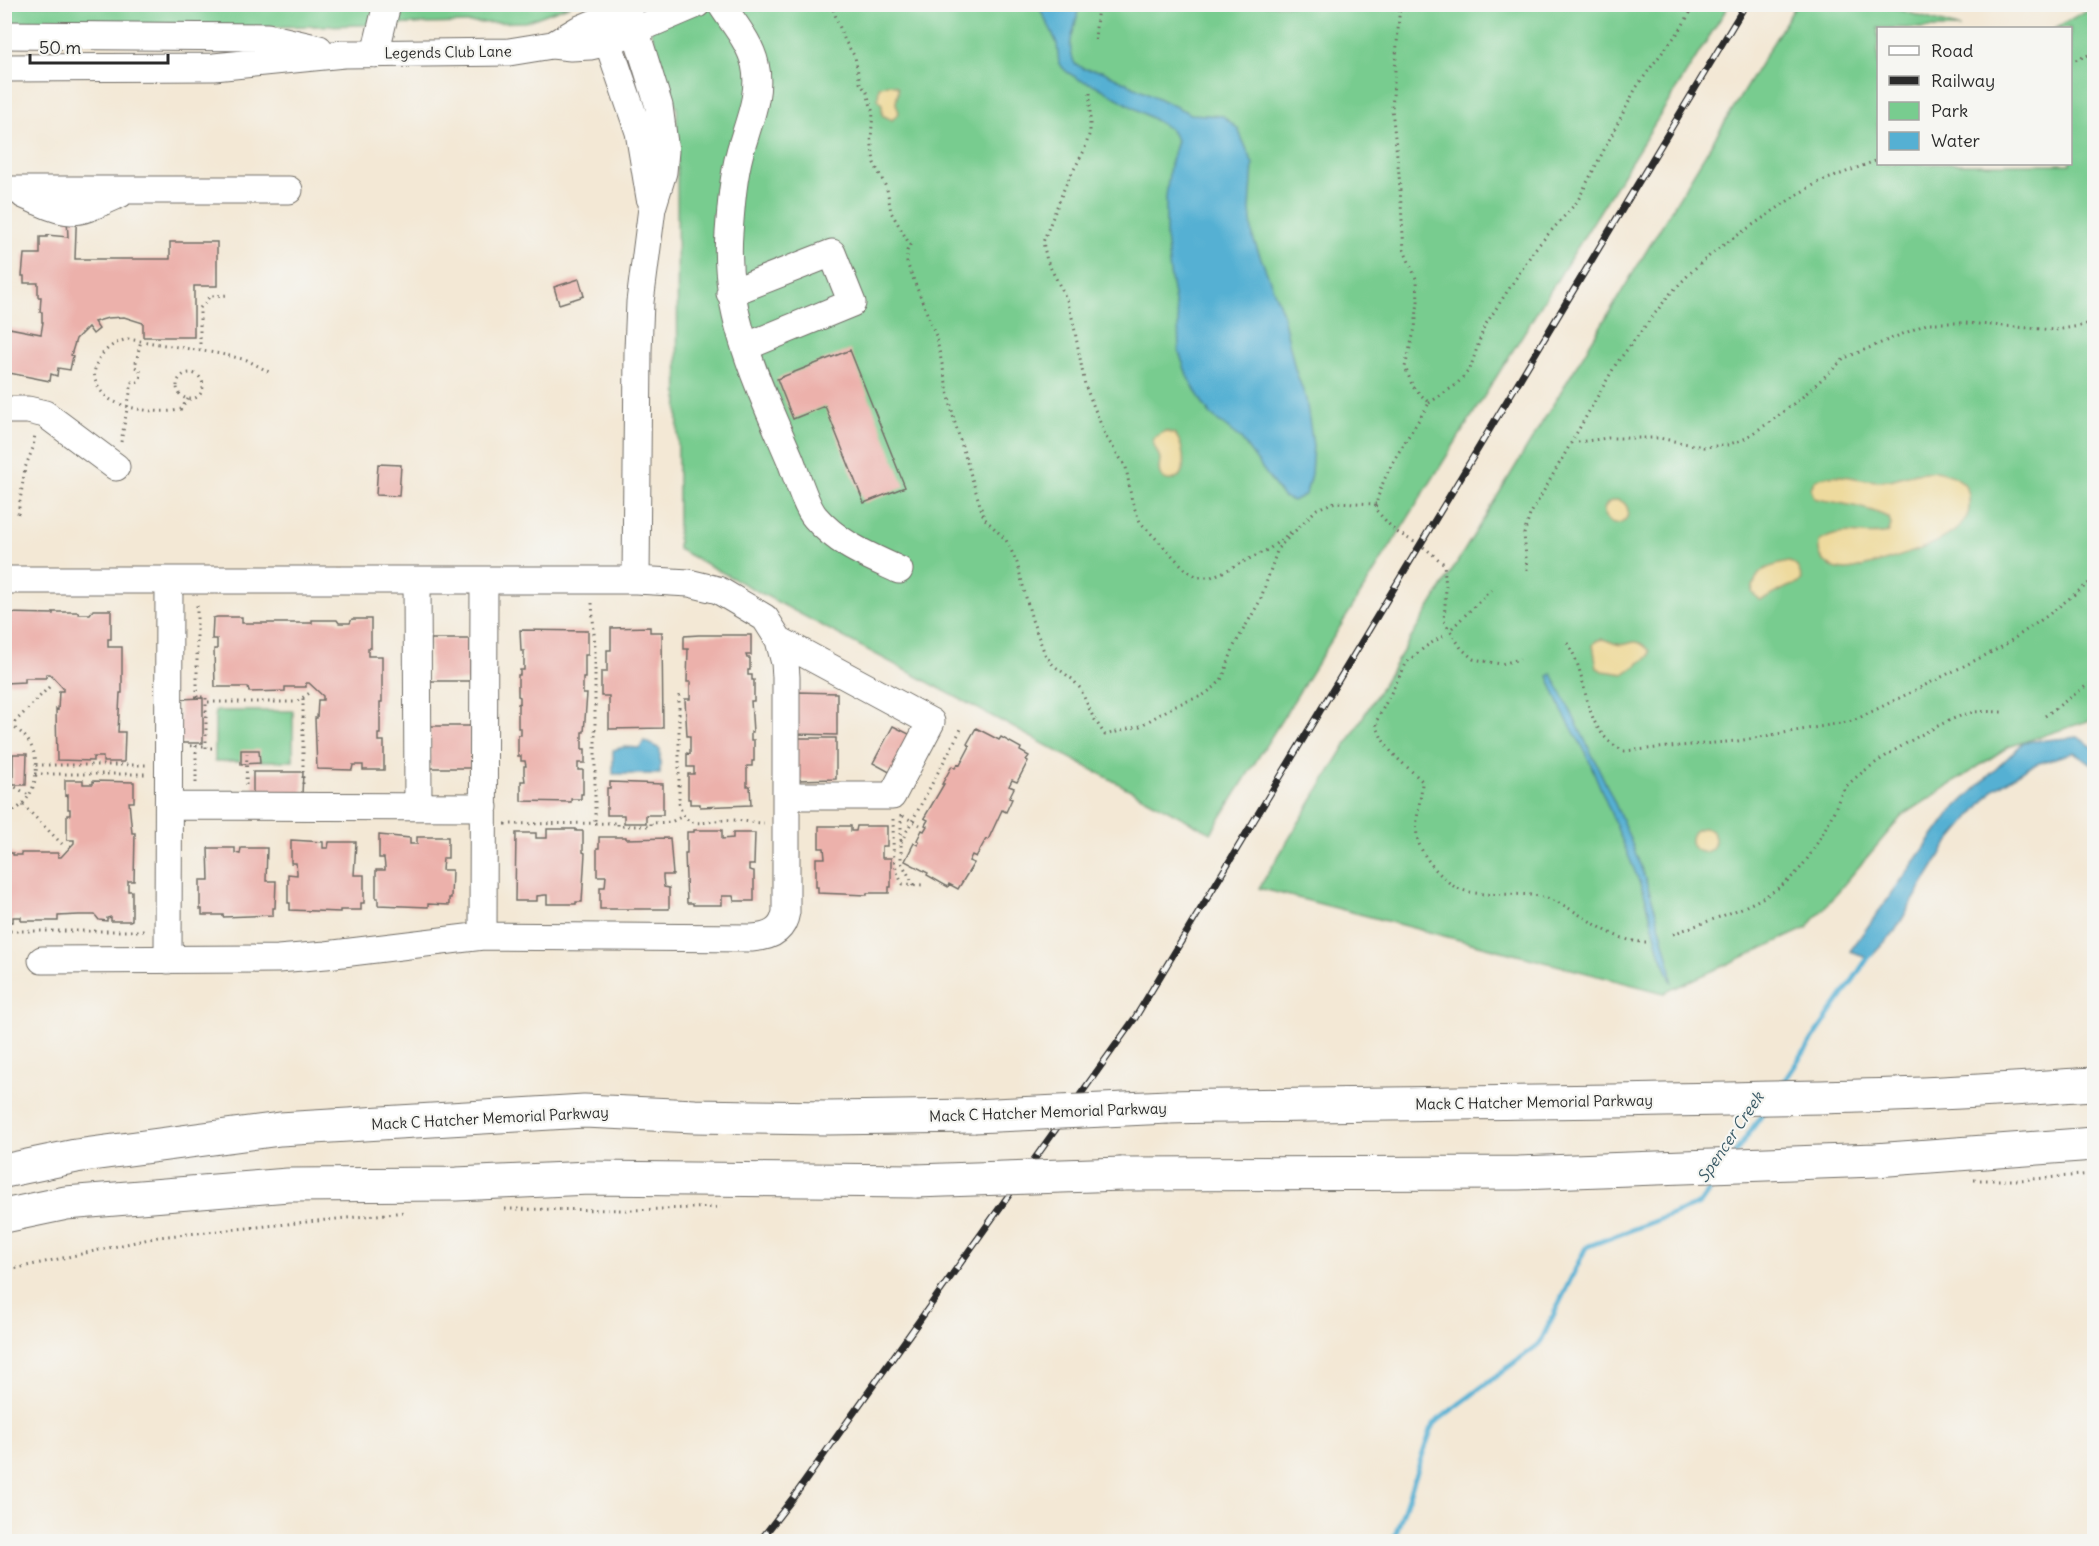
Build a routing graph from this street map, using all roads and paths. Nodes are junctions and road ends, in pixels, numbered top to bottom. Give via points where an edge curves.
1 (387, 4) edge
2 (632, 4) edge
3 (698, 4) edge
4 (721, 4) edge
5 (831, 4) edge
6 (1098, 4) edge
7 (1400, 4) edge
8 (1695, 4) edge
9 (636, 32) junction
10 (4, 35) edge
11 (1095, 40) dead end
12 (608, 42) junction
13 (552, 45) junction
14 (2094, 53) edge
15 (344, 54) junction
16 (375, 54) junction
17 (2072, 61) edge
18 (4, 68) edge
19 (1090, 93) dead end
20 (1877, 160) edge
21 (10, 190) edge
22 (289, 190) dead end
23 (652, 208) junction
24 (730, 293) junction
25 (230, 295) dead end
26 (2094, 321) edge
27 (141, 340) junction
28 (745, 347) junction
29 (200, 350) junction
30 (269, 372) dead end
31 (188, 399) junction
32 (1429, 404) junction
33 (128, 405) junction
34 (4, 410) edge
35 (42, 413) junction
36 (1578, 442) dead end
37 (116, 467) joint
38 (1376, 504) junction
39 (18, 514) dead end
40 (1298, 526) junction
41 (899, 570) dead end
42 (1527, 570) dead end
43 (4, 579) edge
44 (2094, 579) edge
45 (168, 580) junction
46 (197, 580) junction
47 (417, 580) junction
48 (484, 580) junction
49 (589, 580) junction
50 (636, 580) junction
51 (1491, 590) dead end
52 (1452, 628) dead end
53 (1443, 636) dead end
54 (779, 640) junction
55 (1567, 643) dead end
56 (1520, 659) dead end
57 (52, 684) dead end
58 (2094, 684) edge
59 (311, 692) dead end
60 (679, 695) dead end
61 (197, 697) dead end
62 (303, 698) junction
63 (2006, 712) dead end
64 (2045, 716) dead end
65 (4, 724) edge
66 (11, 726) junction
67 (961, 729) dead end
68 (4, 737) edge
69 (196, 746) dead end
70 (212, 748) dead end
71 (247, 753) dead end
72 (36, 765) junction
73 (94, 765) junction
74 (168, 769) junction
75 (4, 774) edge
76 (35, 774) junction
77 (94, 774) junction
78 (196, 774) junction
79 (30, 796) junction
80 (786, 796) junction
81 (23, 805) junction
82 (168, 806) junction
83 (195, 806) junction
84 (246, 807) junction
85 (303, 807) junction
86 (418, 807) junction
87 (895, 807) junction
88 (4, 815) edge
89 (484, 816) junction
90 (683, 816) junction
91 (912, 821) junction
92 (596, 823) junction
93 (786, 823) junction
94 (920, 825) dead end
95 (901, 842) junction
96 (62, 844) dead end
97 (914, 885) junction
98 (923, 885) dead end
99 (4, 931) edge
100 (168, 931) junction
101 (1673, 934) dead end
102 (483, 936) junction
103 (1646, 942) dead end
104 (42, 960) dead end
105 (168, 960) junction
106 (2094, 1084) edge
107 (2094, 1144) edge
108 (4, 1171) edge
109 (724, 1206) dead end
110 (504, 1209) dead end
111 (412, 1211) dead end
112 (4, 1216) edge
113 (4, 1271) edge

1 - 16 street
2 - 13 street, Legends Club Lane
3 - 9 street, Legends Club Lane
4 - 24 street via 751,52 757,75 733,194
5 - 40 path via 855,57 860,84 873,113 874,163 887,189 891,212 910,244 907,263 936,336 954,420 984,518 1006,540 1017,563 1045,654 1080,688 1105,735 1140,726 1216,686 1260,601 1278,548
6 - 11 path
7 - 32 path via 1392,109 1404,250 1417,281 1419,301 1405,367 1413,387
8 - 32 path via 1636,88 1577,202 1534,249 1484,327 1470,369 1456,385
9 - 12 street, Legends Club Lane
9 - 23 street via 659,106 666,151
10 - 15 street, Legends Club Lane via 267,37
12 - 13 street, Legends Club Lane via 590,46
12 - 23 street via 639,132
13 - 16 street, Legends Club Lane via 509,52
14 - 17 path
15 - 16 street, Legends Club Lane
15 - 18 street, Legends Club Lane via 214,67
19 - 40 path via 1090,132 1043,242 1047,261 1074,321 1085,385 1106,437 1126,467 1140,522 1187,571 1198,577 1212,577 1269,549
20 - 42 path via 1798,194 1716,250 1670,294 1616,364 1530,515 1524,534
21 - 22 street
23 - 50 street via 638,324
24 - 28 street
24 - 28 street via 832,253 852,303
25 - 29 path via 210,296 202,304
26 - 36 path via 2055,330 1929,323 1845,358 1770,422 1727,445 1703,447 1631,437
27 - 29 path
27 - 33 path via 135,367 141,376 139,381 132,382
27 - 33 path via 114,343 99,358 95,369 104,394
28 - 41 street via 814,516 844,544
29 - 30 path via 247,360
31 - 31 path via 198,397 203,390 201,379 194,374 183,376 178,384 181,394
31 - 33 path via 181,409 167,412
32 - 38 path via 1396,453
33 - 37 path
34 - 35 street
35 - 37 street
35 - 39 path via 25,468
38 - 40 path via 1335,502 1317,509
38 - 56 path via 1375,510 1395,531 1444,564 1444,621 1461,648 1473,659 1501,664
43 - 45 street
44 - 55 path via 2000,648 1854,721 1737,741 1624,751 1612,745 1589,711 1574,652
45 - 46 street
45 - 74 street
46 - 47 street
46 - 61 path
47 - 48 street
47 - 86 street
48 - 49 street
48 - 89 street
49 - 50 street
49 - 92 path via 595,632
50 - 54 street via 689,583 718,590 765,618
51 - 52 path
53 - 103 path via 1407,662 1376,722 1380,739 1422,781 1418,840 1432,867 1455,886 1478,892 1539,896 1608,931 1636,943
54 - 80 street via 786,677
54 - 87 street via 931,722
57 - 66 path
58 - 64 path
59 - 62 path
60 - 90 path via 679,803
62 - 70 path via 296,702 206,702 206,748
62 - 85 path
63 - 101 path via 1973,712 1956,718 1884,758 1845,789 1813,847 1791,877 1745,906
65 - 66 path
66 - 68 path
66 - 72 path via 30,742
67 - 91 path
69 - 78 path
71 - 84 path
72 - 73 path
72 - 76 path
73 - 74 path
73 - 77 path
74 - 77 path
74 - 78 path
74 - 82 street
75 - 79 path via 10,784
76 - 77 path
76 - 79 path
78 - 83 path
79 - 81 path
80 - 87 street
80 - 93 street
81 - 88 path
81 - 96 path
82 - 83 street
82 - 100 street
83 - 84 street
84 - 85 street
85 - 86 street
86 - 89 street
87 - 91 path
87 - 95 path
87 - 97 path via 895,868 903,884
89 - 92 path
89 - 102 street
90 - 92 path via 651,826
90 - 93 path via 700,823
91 - 94 path
91 - 95 path
93 - 102 street via 786,917 780,929 768,936
95 - 97 path via 902,862
97 - 98 path
99 - 100 path
100 - 105 street
102 - 105 street via 300,957
104 - 105 street
106 - 108 highway, Mack C Hatcher Memorial Parkway, bridge via 1898,1095 1168,1107 974,1116 827,1118 584,1111 280,1129 76,1156
107 - 112 highway, bridge via 1875,1160 1519,1173 1122,1174 916,1181 590,1178 288,1185 66,1203
109 - 110 path
111 - 113 path via 158,1237

